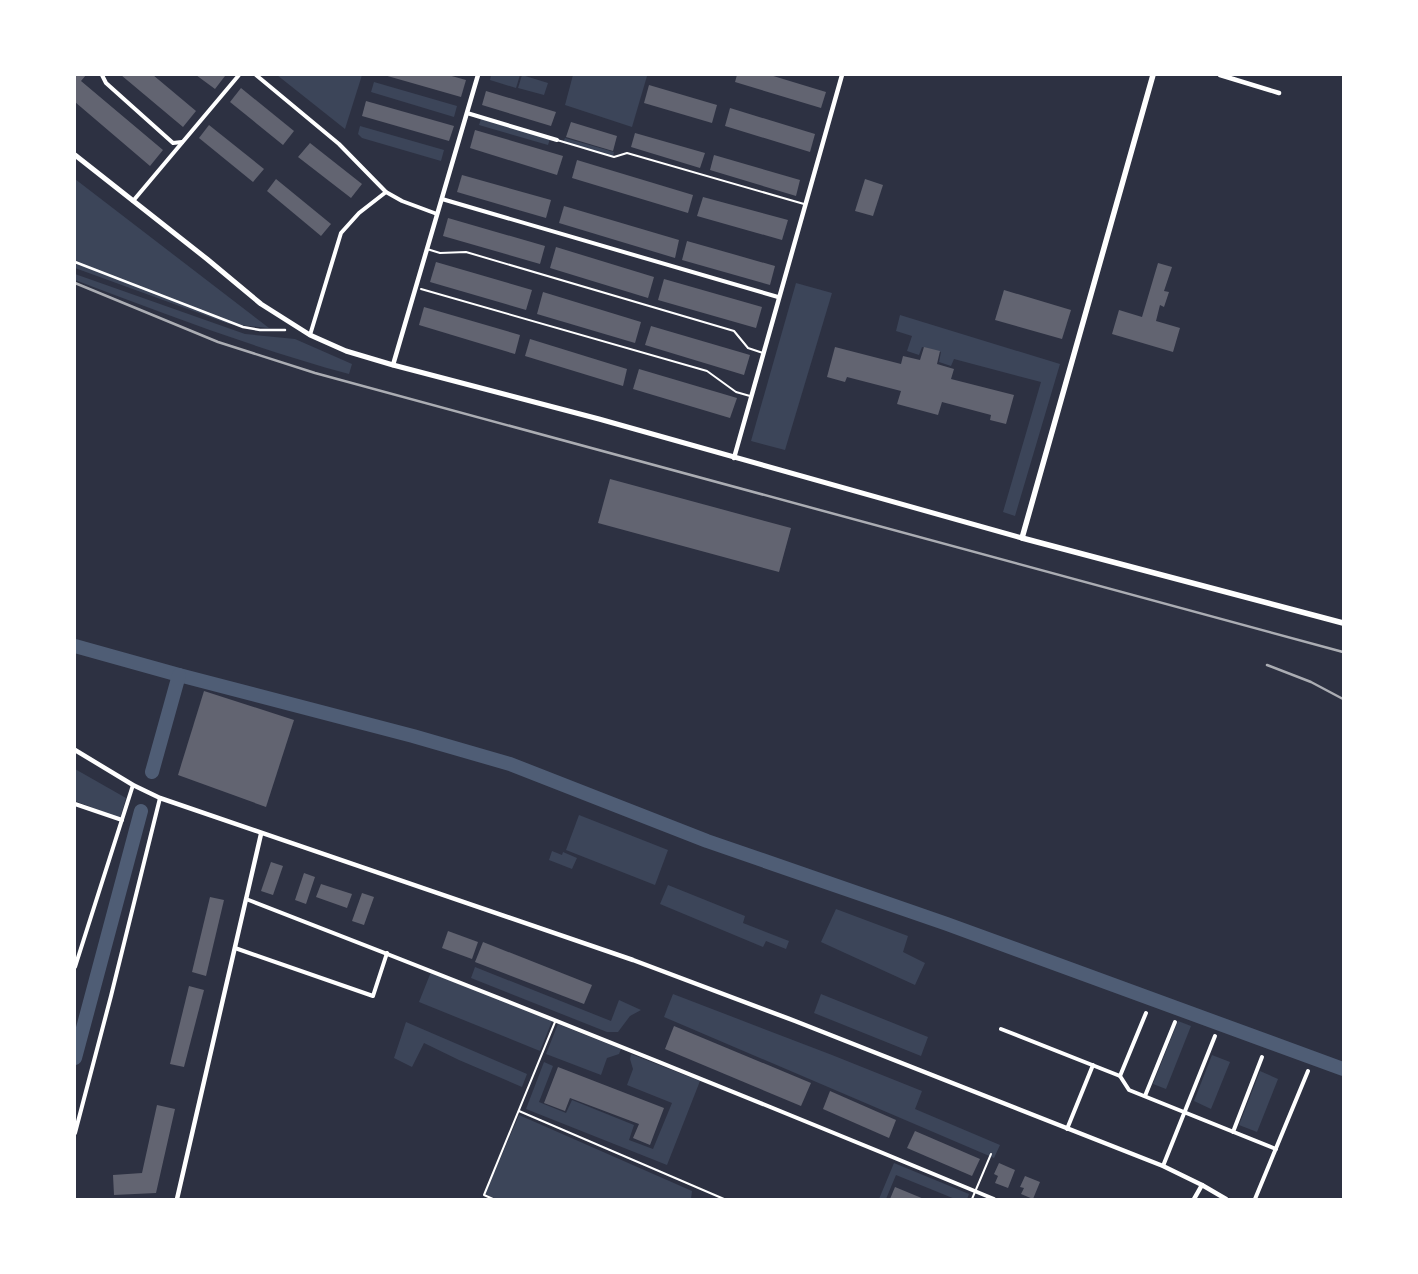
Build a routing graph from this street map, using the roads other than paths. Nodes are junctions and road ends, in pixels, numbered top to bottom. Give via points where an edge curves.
1 (102, 75) edge
2 (238, 75) edge
3 (256, 75) edge
4 (478, 75) edge
5 (842, 75) edge
6 (1153, 75) edge
7 (1220, 75) edge
8 (1279, 93) dead end
9 (467, 113) junction
10 (557, 140) joint
11 (182, 142) junction
12 (75, 155) edge
13 (386, 192) junction
14 (442, 199) junction
15 (134, 201) junction
16 (805, 204) junction
17 (437, 214) junction
18 (427, 249) junction
19 (75, 262) edge
20 (421, 289) dead end
21 (778, 297) junction
22 (286, 330) dead end
23 (310, 335) junction
24 (763, 353) junction
25 (393, 365) junction
26 (751, 396) junction
27 (734, 458) junction
28 (1022, 538) junction
29 (1343, 623) edge
30 (75, 750) edge
31 (133, 785) junction
32 (160, 798) junction
33 (75, 804) edge
34 (122, 820) junction
35 (262, 834) junction
36 (246, 899) junction
37 (235, 948) junction
38 (387, 953) junction
39 (75, 967) edge
40 (1146, 1013) dead end
41 (556, 1020) junction
42 (1175, 1022) dead end
43 (1001, 1029) dead end
44 (1215, 1036) dead end
45 (1262, 1056) dead end
46 (1093, 1065) junction
47 (1308, 1071) dead end
48 (1120, 1076) junction
49 (1145, 1096) junction
50 (518, 1111) junction
51 (1184, 1112) junction
52 (1068, 1128) junction
53 (1233, 1132) junction
54 (75, 1133) edge
55 (1276, 1149) junction
56 (991, 1154) dead end
57 (1163, 1166) junction
58 (1202, 1185) junction
59 (976, 1191) junction
60 (177, 1199) edge
61 (493, 1199) edge
62 (724, 1199) edge
63 (972, 1199) edge
64 (994, 1199) edge
65 (1194, 1199) edge
66 (1226, 1199) edge
67 (1255, 1199) edge

1 - 11 street via 106,83 173,143
2 - 11 street
3 - 13 street via 339,144
4 - 9 street
5 - 16 street
6 - 28 highway
7 - 8 street
9 - 10 street
9 - 14 street
10 - 16 lane via 614,158 627,153
11 - 15 street
12 - 15 main road
13 - 17 street
13 - 23 street via 359,213 342,233
14 - 17 street
14 - 21 street
15 - 23 main road via 260,304
16 - 21 street
17 - 18 street
18 - 24 lane via 440,253 466,252 734,331 748,348
18 - 25 street
19 - 22 street via 243,327
20 - 26 lane via 707,371 736,392
21 - 24 street
23 - 25 main road
24 - 26 street
25 - 27 main road
26 - 27 street
27 - 28 main road
28 - 29 highway
30 - 31 street
31 - 32 street
31 - 34 street
32 - 35 street
32 - 54 street
33 - 34 street
34 - 39 street
35 - 36 street
35 - 52 street via 633,960
36 - 37 street
36 - 38 street
37 - 38 street via 373,996
37 - 60 street
38 - 41 street
40 - 48 street
41 - 50 lane
41 - 59 street
42 - 49 street
43 - 46 street
44 - 51 street
45 - 53 street
46 - 48 street
46 - 52 street
47 - 55 street
48 - 49 street via 1129,1090
49 - 51 street
50 - 61 lane via 484,1195
50 - 62 lane
51 - 53 street
51 - 57 street
52 - 57 street
53 - 55 street
55 - 67 street
56 - 59 lane
57 - 58 street
58 - 65 street
58 - 66 street
59 - 63 lane
59 - 64 street

